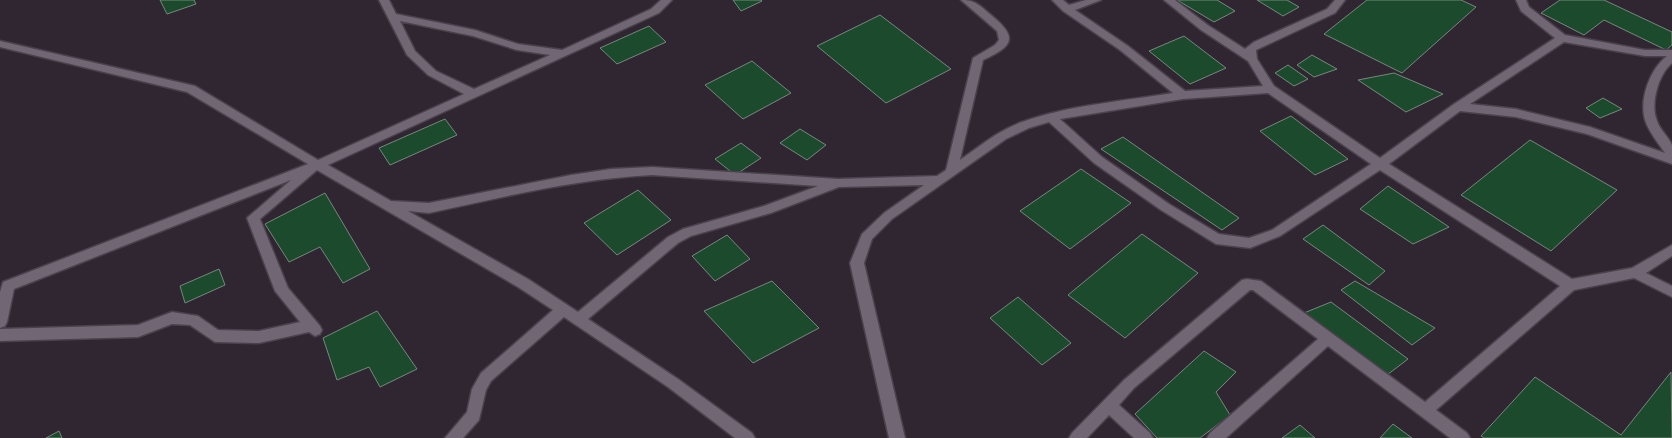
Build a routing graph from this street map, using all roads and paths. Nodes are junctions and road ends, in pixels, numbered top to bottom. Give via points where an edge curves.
1 (384, 0) edge
2 (667, 0) edge
3 (966, 0) edge
4 (1057, 0) edge
5 (1096, 0) edge
6 (1169, 0) edge
7 (1340, 0) edge
8 (1521, 0) edge
9 (1067, 8) junction
10 (392, 16) junction
11 (1562, 38) junction
12 (0, 44) edge
13 (562, 53) junction
14 (1672, 53) edge
15 (1672, 58) edge
16 (1252, 59) junction
17 (1270, 90) junction
18 (474, 94) junction
19 (1184, 94) junction
20 (1458, 107) junction
21 (1051, 117) junction
22 (1672, 154) edge
23 (1672, 160) edge
24 (1380, 164) junction
25 (318, 165) junction
26 (945, 176) junction
27 (838, 183) junction
28 (386, 204) junction
29 (1672, 250) edge
30 (1635, 273) junction
31 (1570, 285) junction
32 (1672, 292) edge
33 (563, 310) junction
34 (578, 320) junction
35 (0, 322) edge
36 (0, 335) edge
37 (1327, 339) junction
38 (1109, 405) junction
39 (1425, 410) junction
40 (453, 438) edge
41 (747, 438) edge
42 (897, 438) edge
43 (1077, 438) edge
44 (1145, 438) edge
45 (1215, 438) edge
46 (1462, 438) edge

1 - 10 street
2 - 13 street via 655,11
3 - 26 street via 1002,28 1006,35 999,47 978,58
4 - 9 street
5 - 9 street
6 - 16 street
7 - 16 street via 1331,12 1250,49
8 - 11 street via 1525,8
9 - 19 street
10 - 13 street via 475,33 517,47
10 - 18 street via 411,53 432,73
11 - 14 street via 1645,53
11 - 20 street
12 - 25 street via 191,89
13 - 18 street
15 - 22 street via 1658,72 1648,102 1648,113
16 - 17 street
17 - 19 street
17 - 24 street
18 - 25 street
19 - 21 street
20 - 23 street via 1516,113 1590,131
20 - 24 street
21 - 24 street via 1098,160 1216,239 1250,243 1276,234
21 - 26 street via 1002,136
24 - 31 street
25 - 28 street
25 - 35 street via 8,286
25 - 36 street via 254,218 282,291 313,328 260,337 215,336 193,320 172,318 138,331
26 - 27 street
26 - 42 street via 888,216 866,237 856,262
27 - 28 street via 652,170 571,179 429,208
27 - 34 street via 767,210 687,232 672,240
28 - 33 street via 523,283
29 - 30 street
30 - 31 street
30 - 32 street
31 - 39 street
33 - 34 street
33 - 40 street via 486,377 479,389 474,415
34 - 41 street via 673,382
37 - 38 street via 1256,285 1247,284 1129,384
37 - 39 street
37 - 45 street
38 - 43 street
38 - 44 street
39 - 46 street

